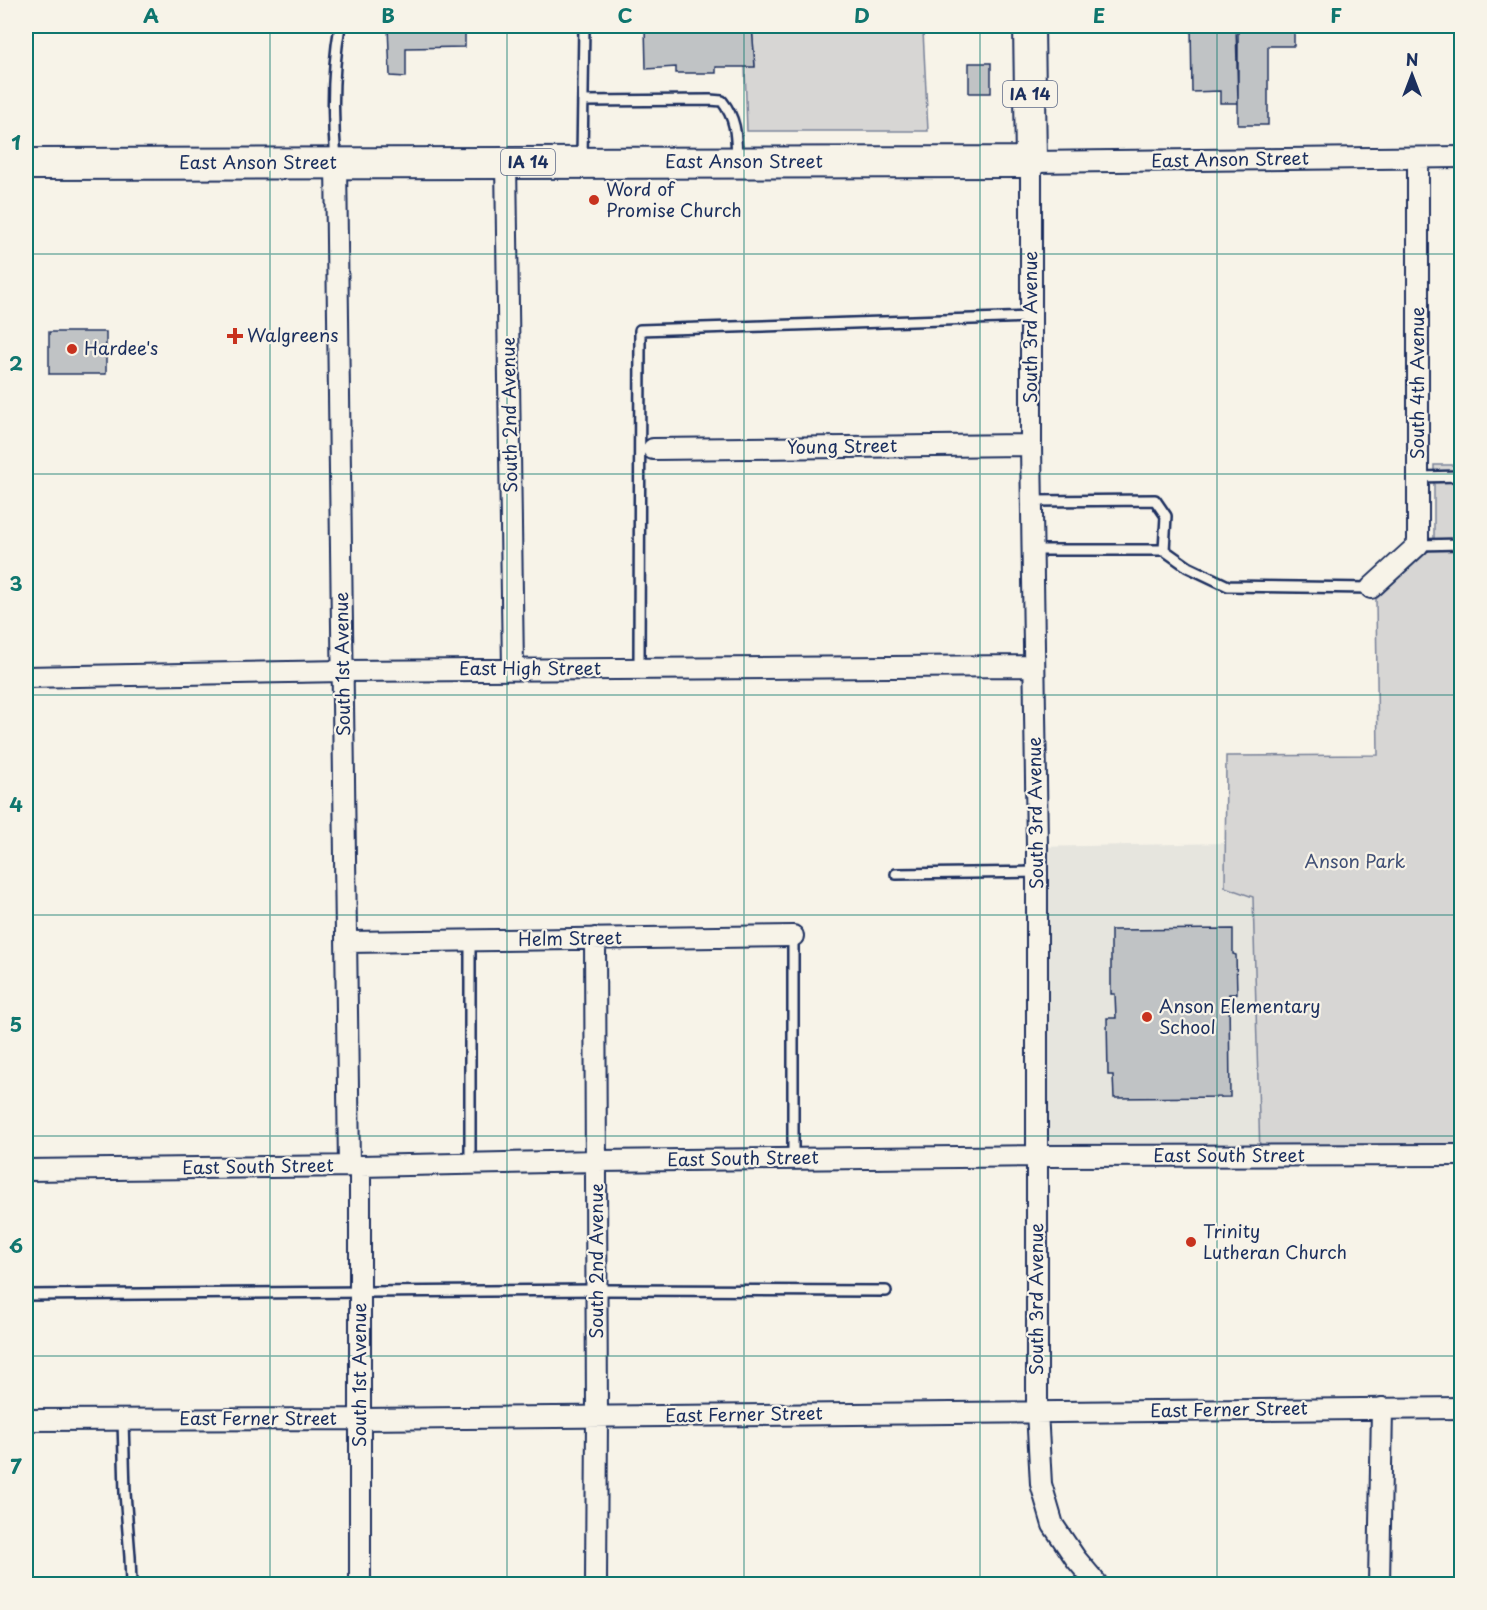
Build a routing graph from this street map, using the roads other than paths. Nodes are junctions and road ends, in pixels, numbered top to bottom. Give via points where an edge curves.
1 (340, 26) edge
2 (584, 26) edge
3 (1029, 26) edge
4 (583, 101) junction
5 (1461, 157) edge
6 (1418, 159) junction
7 (506, 162) junction
8 (582, 162) junction
9 (737, 162) junction
10 (1031, 162) junction
11 (336, 163) junction
12 (26, 164) edge
13 (1031, 317) junction
14 (1031, 446) junction
15 (653, 449) dead end
16 (1461, 476) edge
17 (1418, 477) junction
18 (1032, 501) junction
19 (1461, 544) edge
20 (1418, 545) junction
21 (1032, 550) junction
22 (1164, 550) junction
23 (1371, 588) joint
24 (1034, 666) junction
25 (513, 669) junction
26 (639, 669) junction
27 (343, 671) junction
28 (26, 677) edge
29 (1037, 872) junction
30 (897, 874) dead end
31 (793, 936) joint
32 (596, 938) junction
33 (470, 940) junction
34 (347, 942) junction
35 (1461, 1155) edge
36 (1038, 1156) junction
37 (793, 1159) junction
38 (597, 1161) junction
39 (470, 1164) junction
40 (355, 1166) junction
41 (26, 1170) edge
42 (597, 1290) junction
43 (886, 1291) dead end
44 (360, 1293) junction
45 (26, 1295) edge
46 (1382, 1408) junction
47 (1461, 1408) edge
48 (1037, 1412) junction
49 (597, 1416) junction
50 (360, 1419) junction
51 (26, 1420) edge
52 (123, 1420) junction
53 (131, 1584) edge
54 (360, 1584) edge
55 (596, 1584) edge
56 (1097, 1584) edge
57 (1379, 1584) edge

1 - 11 lane via 332,105
2 - 4 lane
3 - 10 main road, South 3rd Avenue / IA 14
4 - 8 lane
4 - 9 lane via 722,101 736,130
5 - 6 street, East Anson Street
6 - 10 street, East Anson Street
6 - 17 street, South 4th Avenue
7 - 8 main road, East Anson Street / IA 14
7 - 11 main road, East Anson Street / IA 14
7 - 25 street, South 2nd Avenue
8 - 9 main road, East Anson Street / IA 14
9 - 10 main road, East Anson Street / IA 14
10 - 13 street, South 3rd Avenue
11 - 12 main road, East Anson Street / IA 14
11 - 27 street, South 1st Avenue
13 - 14 street, South 3rd Avenue
13 - 26 lane via 640,330
14 - 15 street, Young Street
14 - 18 street, South 3rd Avenue
16 - 17 lane
17 - 20 street, South 4th Avenue
18 - 21 street, South 3rd Avenue
18 - 22 lane via 1155,500 1166,516
19 - 20 lane
20 - 23 street
21 - 22 lane
21 - 24 street, South 3rd Avenue
22 - 23 lane via 1188,567 1228,586
24 - 26 street, East High Street
24 - 29 street, South 3rd Avenue
25 - 26 street, East High Street
25 - 27 street, East High Street
27 - 28 street, East High Street
27 - 34 street, South 1st Avenue
29 - 30 lane
29 - 36 street, South 3rd Avenue
31 - 32 street, Helm Street
31 - 37 lane
32 - 33 street, Helm Street
32 - 38 street, South 2nd Avenue
33 - 34 street, Helm Street
33 - 39 lane
34 - 40 street, South 1st Avenue
35 - 36 street, East South Street
36 - 37 street, East South Street
36 - 48 street, South 3rd Avenue
37 - 38 street, East South Street
38 - 39 street, East South Street
38 - 42 street, South 2nd Avenue
39 - 40 street, East South Street
40 - 41 street, East South Street
40 - 44 street, South 1st Avenue
42 - 43 lane
42 - 44 lane
42 - 49 street, South 2nd Avenue
44 - 45 lane
44 - 50 street, South 1st Avenue
46 - 47 street, East Ferner Street
46 - 48 street, East Ferner Street
46 - 57 street
48 - 49 street, East Ferner Street
48 - 56 street, South 3rd Avenue via 1041,1484 1053,1524
49 - 50 street, East Ferner Street
49 - 55 street, South 2nd Avenue
50 - 52 street, East Ferner Street
50 - 54 street, South 1st Avenue
51 - 52 street, East Ferner Street
52 - 53 lane

